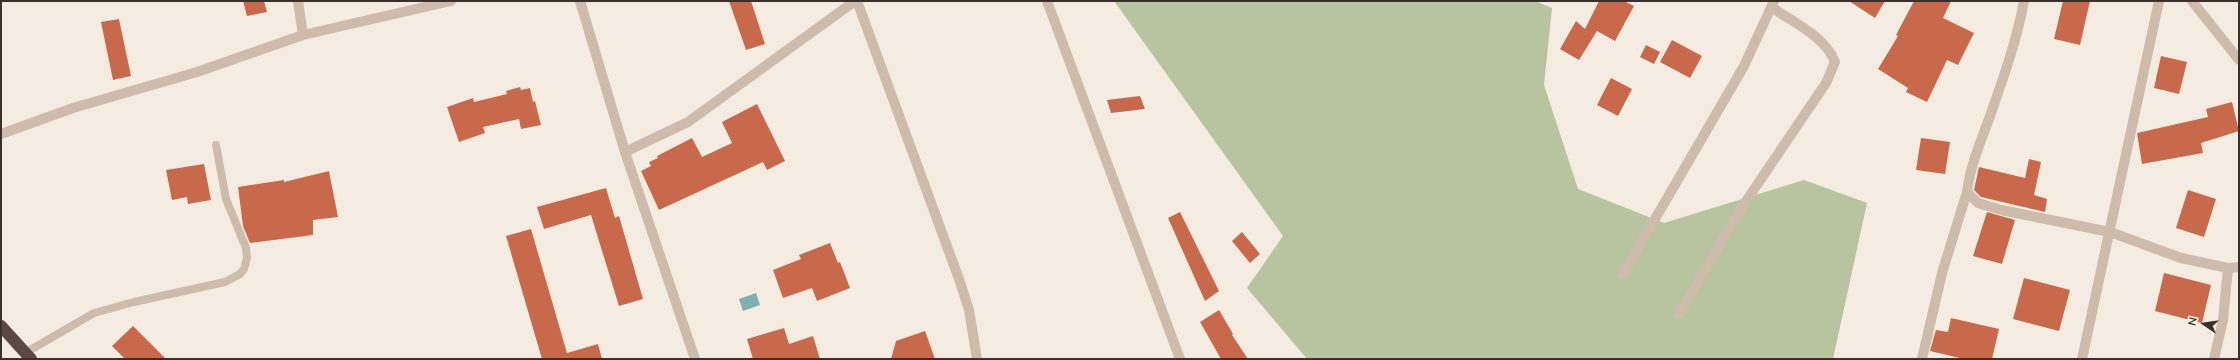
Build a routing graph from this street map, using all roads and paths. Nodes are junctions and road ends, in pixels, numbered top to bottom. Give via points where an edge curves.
1 (298, 1) edge
2 (451, 1) edge
3 (580, 1) edge
4 (856, 1) edge
5 (1047, 1) edge
6 (2024, 1) edge
7 (2159, 1) edge
8 (2192, 1) edge
9 (1772, 4) edge
10 (303, 35) junction
11 (2239, 60) edge
12 (1, 134) edge
13 (216, 145) dead end
14 (625, 152) junction
15 (1967, 192) junction
16 (2110, 232) junction
17 (2239, 267) edge
18 (2228, 268) junction
19 (1623, 274) dead end
20 (1679, 314) dead end
21 (1, 326) edge
22 (28, 356) edge
23 (695, 359) edge
24 (977, 359) edge
25 (1180, 359) edge
26 (1922, 359) edge
27 (2082, 359) edge
28 (2214, 359) edge

1 - 10 street
2 - 10 street
3 - 14 street
4 - 14 street via 688,122
4 - 24 street via 959,279 969,310
5 - 25 street
6 - 15 street via 1995,102 1969,175
7 - 16 street
8 - 11 street
9 - 19 street via 1744,66
9 - 20 street via 1831,52 1835,62 1826,83 1740,210
10 - 12 street
13 - 22 lane via 226,199 246,248 247,258 240,274 225,282 94,313
14 - 23 street
15 - 16 street via 1978,203 2001,210
15 - 26 street via 1942,273
16 - 18 street via 2181,258
16 - 27 street
17 - 18 street
18 - 28 street via 2223,320
21 - 22 highway

